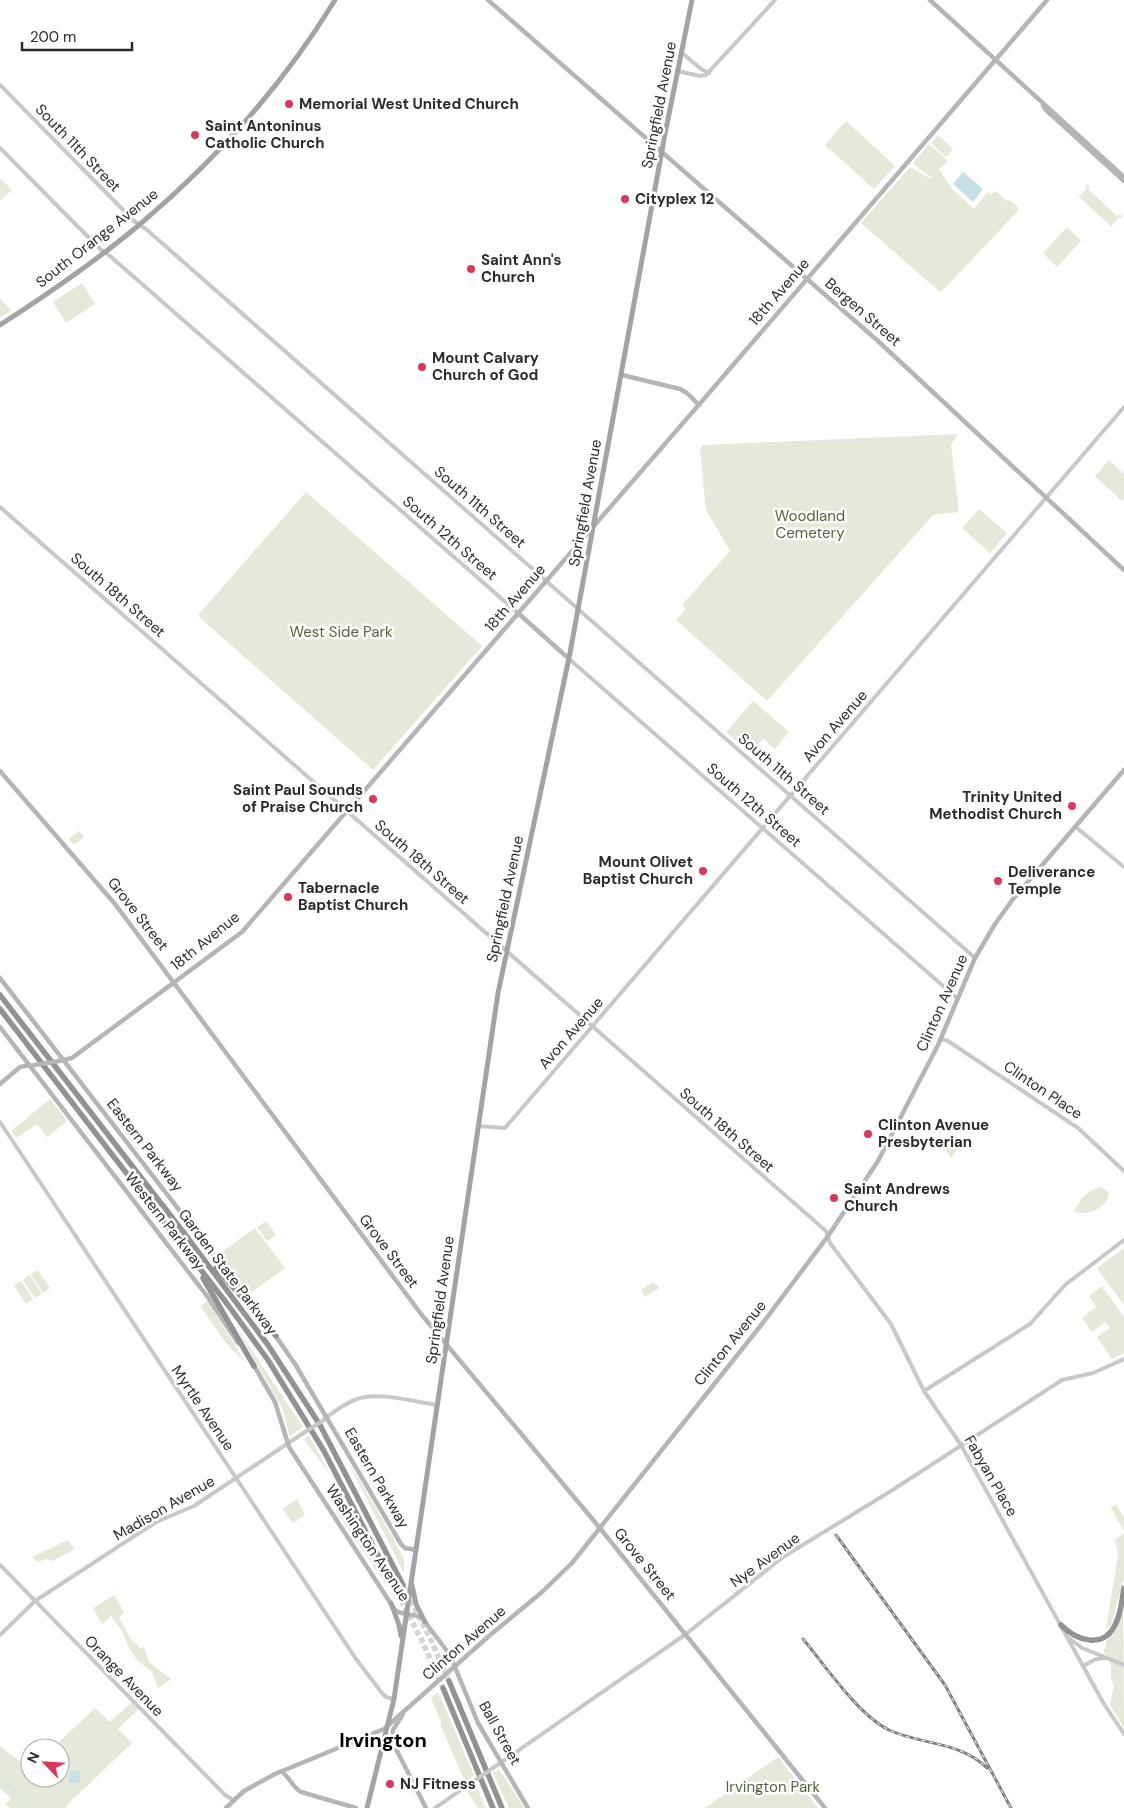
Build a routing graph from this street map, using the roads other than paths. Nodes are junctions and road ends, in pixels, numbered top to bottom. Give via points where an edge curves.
1 (335, 0) edge
2 (488, 0) edge
3 (692, 0) edge
4 (775, 0) edge
5 (930, 0) edge
6 (1047, 0) edge
7 (682, 53) junction
8 (995, 60) junction
9 (677, 71) junction
10 (709, 73) junction
11 (0, 85) edge
12 (1043, 105) junction
13 (0, 148) edge
14 (663, 153) junction
15 (1124, 177) edge
16 (1124, 181) edge
17 (139, 225) junction
18 (104, 252) junction
19 (806, 279) junction
20 (0, 325) edge
21 (622, 375) junction
22 (699, 405) junction
23 (1124, 407) edge
24 (1046, 498) junction
25 (0, 507) edge
26 (593, 527) junction
27 (1124, 570) edge
28 (546, 581) junction
29 (578, 608) junction
30 (518, 613) junction
31 (568, 658) junction
32 (1124, 770) edge
33 (0, 771) edge
34 (791, 796) junction
35 (346, 810) junction
36 (1076, 827) junction
37 (762, 828) junction
38 (1124, 867) edge
39 (507, 952) junction
40 (975, 958) junction
41 (0, 978) edge
42 (174, 982) junction
43 (0, 995) edge
44 (958, 999) junction
45 (0, 1009) edge
46 (592, 1026) junction
47 (0, 1027) edge
48 (941, 1039) junction
49 (61, 1060) junction
50 (32, 1065) junction
51 (0, 1084) edge
52 (0, 1122) edge
53 (478, 1126) junction
54 (1124, 1171) edge
55 (184, 1233) junction
56 (828, 1236) junction
57 (1124, 1240) edge
58 (190, 1255) junction
59 (276, 1336) junction
60 (446, 1344) junction
61 (1124, 1359) edge
62 (254, 1366) junction
63 (924, 1392) junction
64 (437, 1405) junction
65 (325, 1419) junction
66 (287, 1444) junction
67 (961, 1445) junction
68 (236, 1478) junction
69 (599, 1527) junction
70 (416, 1550) junction
71 (0, 1565) edge
72 (412, 1577) junction
73 (403, 1585) tunnel mouth
74 (1124, 1588) edge
75 (401, 1600) tunnel mouth
76 (35, 1601) junction
77 (391, 1603) junction
78 (406, 1614) junction
79 (425, 1622) junction
80 (1061, 1624) junction
81 (686, 1634) junction
82 (0, 1635) edge
83 (1066, 1635) junction
84 (402, 1646) junction
85 (1110, 1659) junction
86 (1124, 1664) edge
87 (455, 1666) junction
88 (1083, 1666) junction
89 (449, 1681) tunnel mouth
90 (443, 1688) tunnel mouth
91 (394, 1699) junction
92 (409, 1707) junction
93 (388, 1726) junction
94 (1124, 1734) edge
95 (501, 1762) junction
96 (281, 1771) junction
97 (233, 1800) junction
98 (226, 1808) edge
99 (356, 1808) edge
100 (367, 1808) edge
101 (426, 1808) edge
102 (435, 1808) edge
103 (493, 1808) edge
104 (502, 1808) edge
105 (528, 1808) edge
106 (825, 1808) edge

1 - 17 main road, South Orange Avenue via 247,119 203,166
2 - 14 main road, Bergen Street
3 - 7 main road, Springfield Avenue
4 - 10 street
5 - 8 main road
6 - 8 main road, 18th Avenue
7 - 9 main road, Springfield Avenue
7 - 10 street
8 - 12 main road
8 - 19 main road, 18th Avenue
9 - 10 street via 700,76
9 - 14 main road, Springfield Avenue
11 - 17 street, South 11th Street
12 - 15 main road
12 - 16 main road
13 - 18 street, South 12th Street
14 - 19 main road, Bergen Street
14 - 21 main road, Springfield Avenue
17 - 18 main road, South Orange Avenue
17 - 28 street, South 11th Street
18 - 20 main road, South Orange Avenue
18 - 30 street, South 12th Street
19 - 22 main road, 18th Avenue
19 - 24 main road, Bergen Street via 878,341
21 - 22 main road via 680,389
21 - 26 main road, Springfield Avenue
22 - 26 main road, 18th Avenue
23 - 24 street, Avon Avenue
24 - 27 main road, Bergen Street
24 - 34 street, Avon Avenue
25 - 35 street, South 18th Street
26 - 28 main road, 18th Avenue
26 - 29 main road, Springfield Avenue
28 - 29 street, South 11th Street
28 - 30 main road, 18th Avenue
29 - 31 main road, Springfield Avenue
29 - 34 street, South 11th Street
30 - 31 main road, South 12th Street
30 - 35 main road, 18th Avenue
31 - 37 street, South 12th Street
31 - 39 main road, Springfield Avenue
32 - 36 main road, Clinton Avenue
33 - 42 main road, Grove Street via 116,904
34 - 37 street, Avon Avenue
34 - 40 street, South 11th Street
35 - 39 street, South 18th Street
35 - 42 main road, 18th Avenue via 242,932
36 - 38 street
36 - 40 main road, Clinton Avenue via 1008,905
37 - 44 street, South 12th Street
37 - 46 street, Avon Avenue
39 - 46 street, South 18th Street
39 - 53 main road, Springfield Avenue
40 - 44 main road, Clinton Avenue
41 - 49 main road, Eastern Parkway
42 - 49 main road, 18th Avenue via 72,1058
42 - 60 main road, Grove Street via 420,1314
43 - 55 highway, Garden State Parkway
44 - 48 main road, Clinton Avenue
45 - 58 highway, Garden State Parkway
46 - 53 street, Avon Avenue via 505,1128
46 - 56 street, South 18th Street
47 - 50 main road, Western Parkway
48 - 54 street, Clinton Place via 986,1065 1078,1128
48 - 56 main road, Clinton Avenue via 878,1161
49 - 50 main road, 18th Avenue, bridge
49 - 59 main road, Eastern Parkway
50 - 51 main road, 18th Avenue via 20,1067
50 - 62 main road, Western Parkway via 207,1296
52 - 68 street, Myrtle Avenue
53 - 60 main road, Springfield Avenue
55 - 59 highway
55 - 73 highway, Garden State Parkway via 253,1323 302,1396 336,1454
56 - 63 street, Fabyan Place via 891,1324
56 - 69 main road, Clinton Avenue via 762,1324
57 - 63 street via 1065,1285 1030,1324
58 - 62 highway
58 - 75 highway, Garden State Parkway via 297,1405
59 - 65 main road, Eastern Parkway
60 - 64 main road, Springfield Avenue
60 - 69 main road, Grove Street
61 - 67 street, Nye Avenue via 1093,1373 1062,1380
62 - 66 main road, Western Parkway via 275,1402
63 - 67 street, Fabyan Place
64 - 65 street, Madison Avenue via 366,1396 350,1402
64 - 70 main road, Springfield Avenue
65 - 66 street, Madison Avenue, bridge
65 - 70 main road, Eastern Parkway via 401,1544
66 - 68 street, Madison Avenue
66 - 77 main road, Washington Avenue
67 - 80 street, Fabyan Place
67 - 81 street, Nye Avenue via 783,1557
68 - 76 street, Madison Avenue via 194,1506 156,1522
68 - 91 street, Myrtle Avenue via 360,1664 383,1695
69 - 81 main road, Grove Street
69 - 87 main road, Clinton Avenue via 562,1574
70 - 72 main road, Springfield Avenue
71 - 76 street, Orange Avenue
72 - 78 main road, Springfield Avenue
72 - 79 main road via 415,1602
74 - 80 highway via 1117,1622 1106,1636 1095,1640 1082,1639
76 - 82 street, Madison Avenue
76 - 97 street, Orange Avenue via 221,1792
77 - 78 main road, Washington Avenue via 397,1612
77 - 84 main road
78 - 79 main road, Washington Avenue via 419,1616
78 - 84 main road, Springfield Avenue
79 - 87 main road, Washington Avenue
80 - 83 street, Fabyan Place
81 - 95 street, Nye Avenue
81 - 106 main road, Grove Street
83 - 85 street via 1078,1646
83 - 88 street, Fabyan Place
84 - 91 main road, Springfield Avenue
85 - 86 street
85 - 88 street via 1098,1659
87 - 92 main road, Clinton Avenue
87 - 95 main road, Ball Street via 476,1717
88 - 94 street, Fabyan Place
89 - 104 highway
90 - 103 highway
91 - 93 main road, Springfield Avenue
92 - 93 main road, Clinton Avenue
92 - 101 main road via 393,1730 392,1739
93 - 96 main road, Clinton Avenue
93 - 100 main road, Springfield Avenue
95 - 102 street, Nye Avenue, bridge
95 - 105 main road, Ball Street
96 - 97 main road, Clinton Avenue
96 - 99 main road via 301,1792
97 - 98 main road, Clinton Avenue

